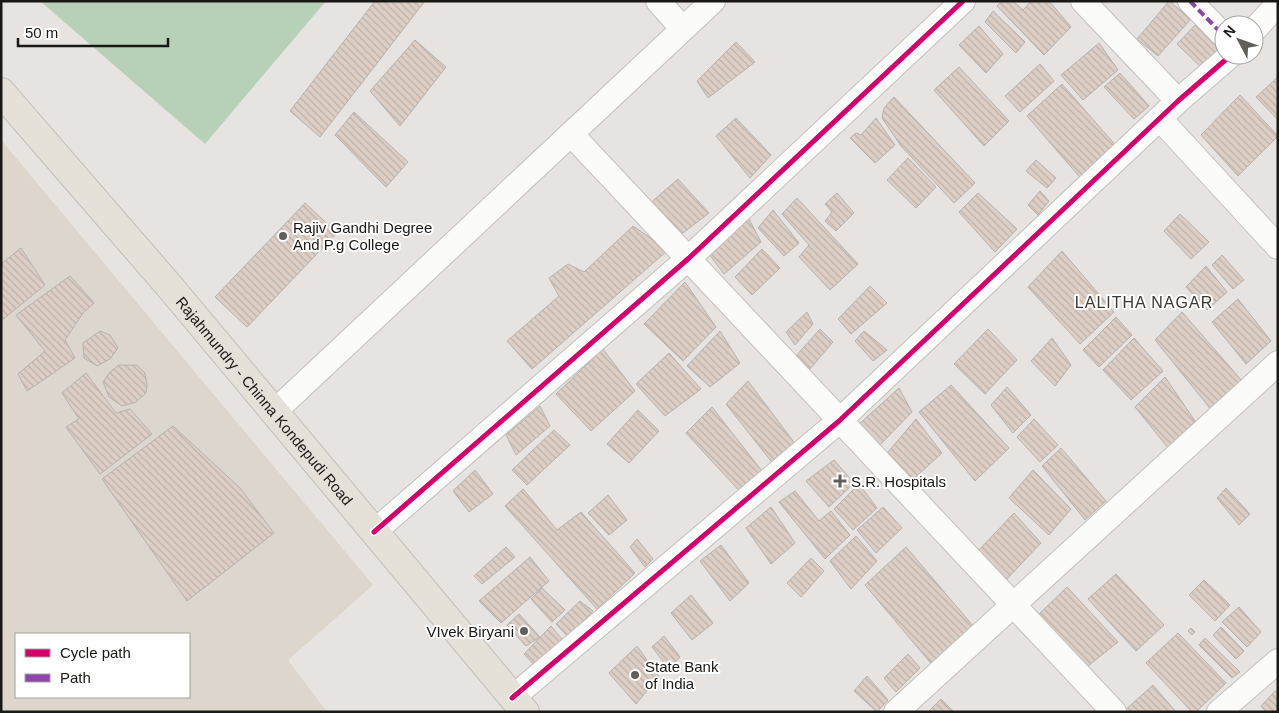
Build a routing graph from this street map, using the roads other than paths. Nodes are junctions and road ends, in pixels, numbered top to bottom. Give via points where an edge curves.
1 (658, 1) edge
2 (713, 1) edge
3 (963, 1) edge
4 (1083, 1) edge
5 (1190, 1) edge
6 (1278, 4) edge
7 (1264, 19) edge
8 (1214, 26) edge
9 (683, 29) junction
10 (1219, 65) edge
11 (1, 92) edge
12 (1178, 101) junction
13 (1161, 120) junction
14 (571, 134) junction
15 (1278, 247) edge
16 (689, 258) junction
17 (1278, 363) edge
18 (274, 412) junction
19 (840, 421) junction
20 (374, 532) junction
21 (1014, 604) junction
22 (1278, 661) edge
23 (518, 705) edge
24 (896, 712) edge
25 (1114, 712) edge
26 (1219, 712) edge

1 - 9 street
2 - 9 street
3 - 16 street
4 - 12 street
5 - 8 street
6 - 7 street
9 - 14 street
10 - 12 street
11 - 18 main road, Rajahmundry - Chinna Kondepudi Road
12 - 13 street
13 - 15 street
13 - 19 street
14 - 16 street
14 - 18 street
16 - 19 street
16 - 20 street
17 - 21 street
18 - 20 main road, Rajahmundry - Chinna Kondepudi Road
19 - 21 street
19 - 23 street
20 - 23 main road, Rajahmundry - Chinna Kondepudi Road
21 - 24 street
21 - 25 street
22 - 26 street

